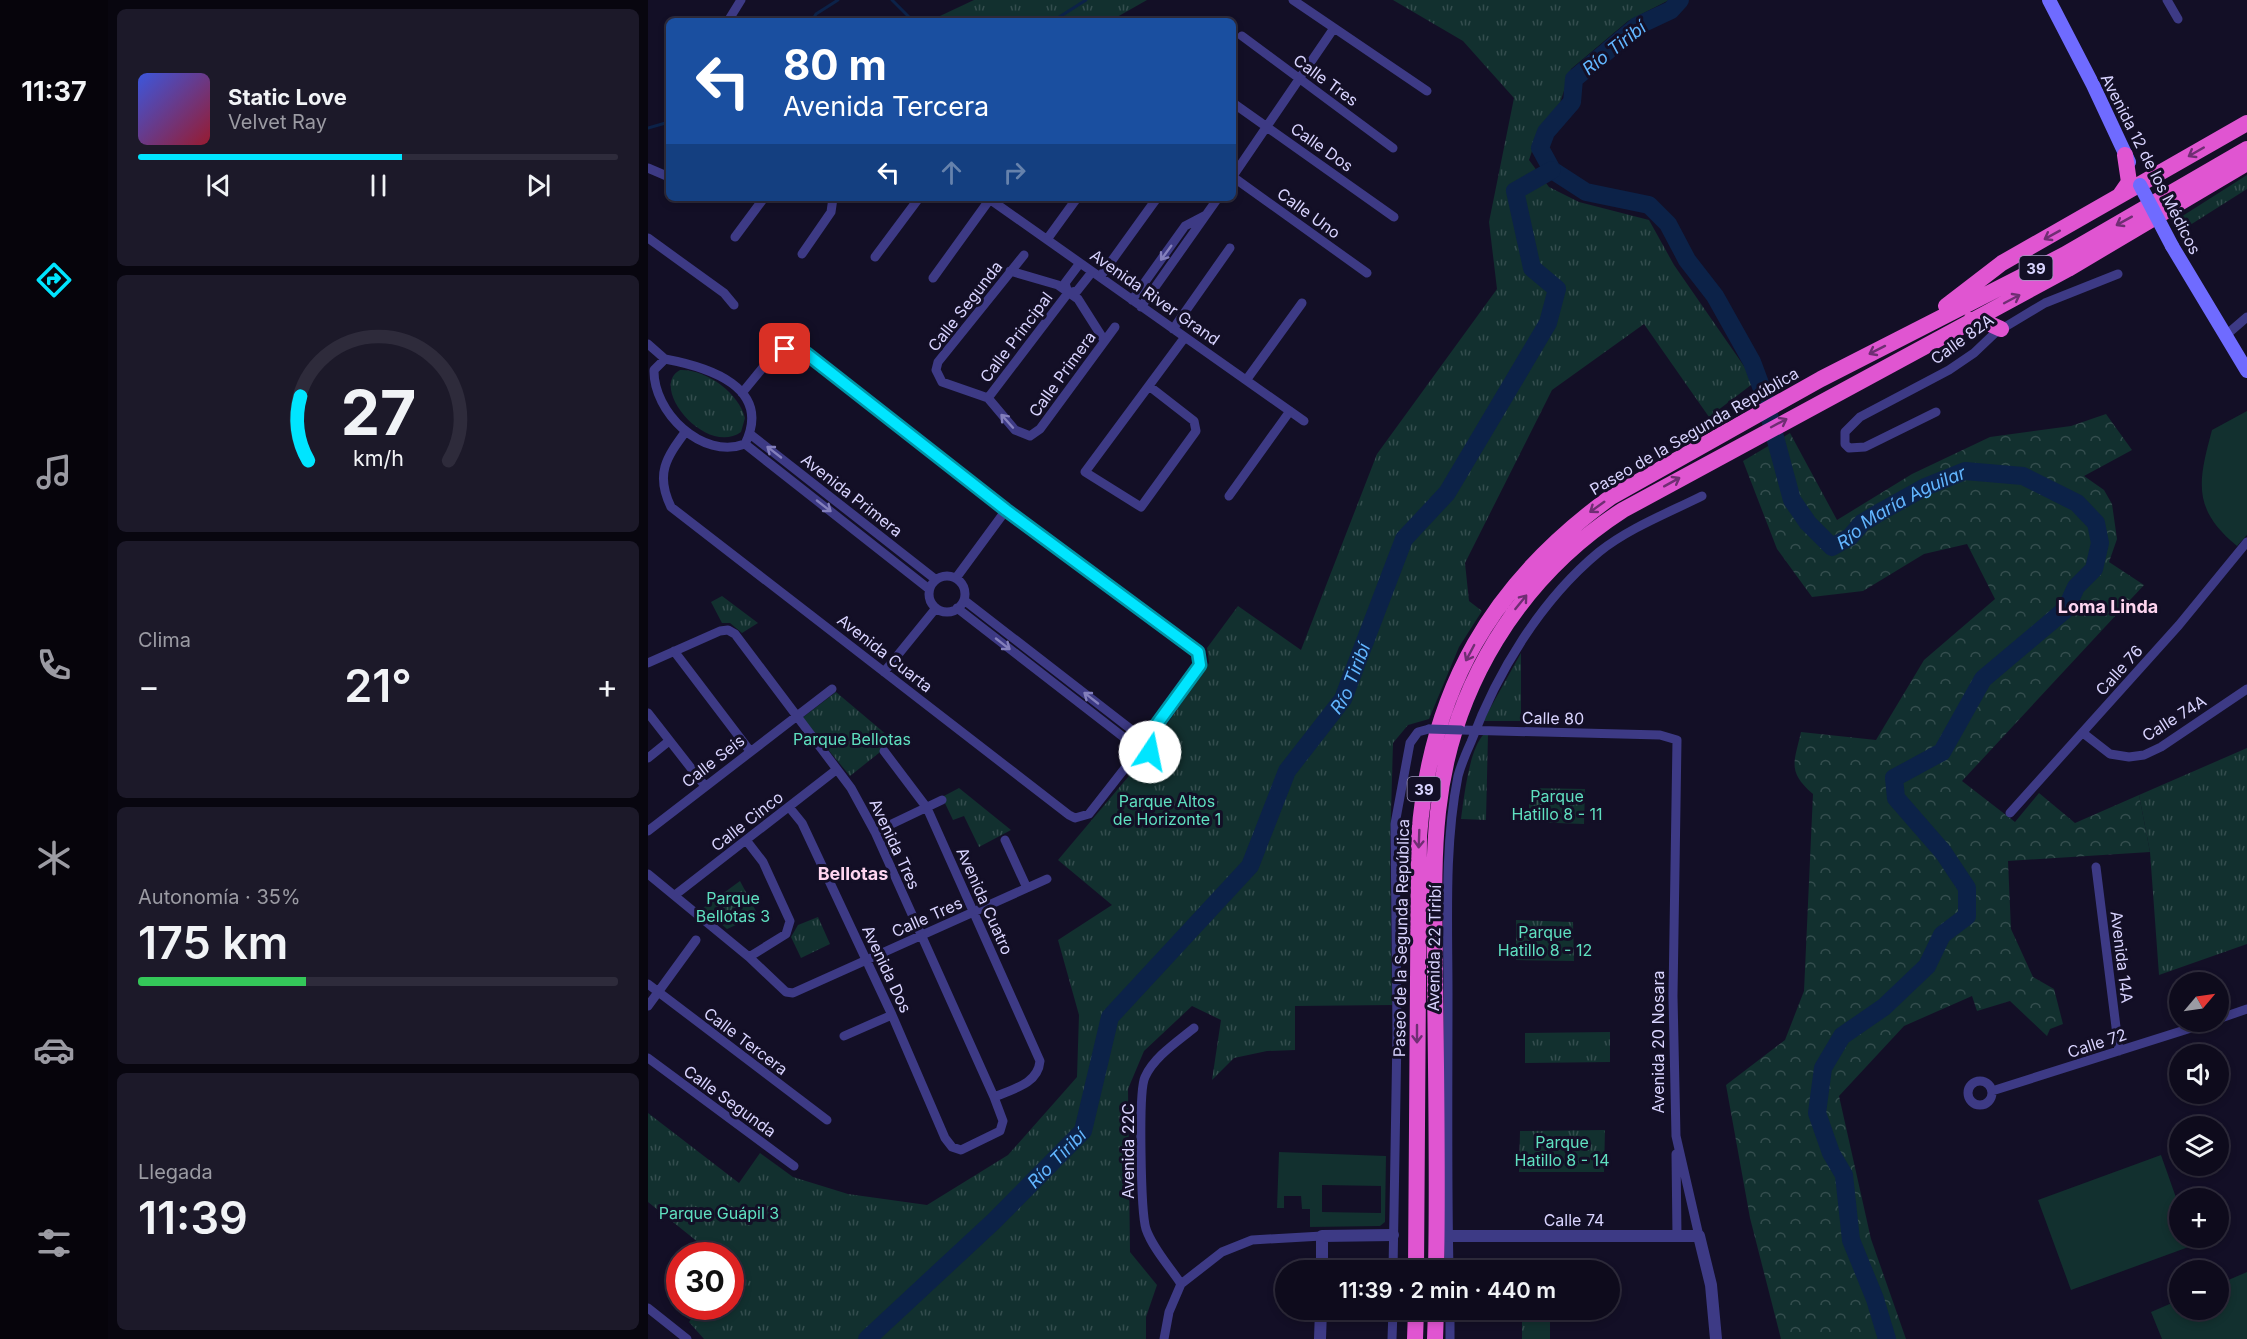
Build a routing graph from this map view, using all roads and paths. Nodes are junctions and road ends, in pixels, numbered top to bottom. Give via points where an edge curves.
1 (741, 0) edge
2 (1293, 0) edge
3 (2049, 0) edge
4 (2167, 0) edge
5 (731, 18) edge
6 (2178, 19) dead end
7 (1334, 28) junction
8 (1242, 36) dead end
9 (1299, 79) junction
10 (1427, 91) dead end
11 (1236, 105) edge
12 (2247, 123) edge
13 (1267, 126) junction
14 (1393, 148) dead end
15 (2247, 149) edge
16 (2126, 154) junction
17 (2247, 163) edge
18 (648, 168) edge
19 (1236, 172) edge
20 (666, 176) edge
21 (1236, 179) edge
22 (2140, 185) junction
23 (2115, 199) junction
24 (762, 201) edge
25 (833, 201) edge
26 (917, 201) edge
27 (987, 201) edge
28 (1075, 201) edge
29 (1154, 201) edge
30 (1216, 201) edge
31 (1006, 202) edge
32 (1208, 214) junction
33 (1394, 217) dead end
34 (735, 237) dead end
35 (648, 238) edge
36 (1048, 238) junction
37 (1230, 248) dead end
38 (802, 254) dead end
39 (1024, 255) dead end
40 (875, 257) dead end
41 (1080, 263) junction
42 (1010, 271) junction
43 (1367, 273) dead end
44 (1096, 274) junction
45 (2118, 274) dead end
46 (933, 278) dead end
47 (1068, 293) junction
48 (1132, 300) junction
49 (1302, 303) dead end
50 (734, 305) dead end
51 (1142, 307) junction
52 (2247, 318) edge
53 (1971, 320) junction
54 (1115, 327) dead end
55 (1173, 329) junction
56 (2001, 329) junction
57 (1914, 331) junction
58 (2225, 336) junction
59 (1185, 337) junction
60 (1104, 340) junction
61 (648, 344) edge
62 (665, 359) junction
63 (648, 369) edge
64 (2247, 371) edge
65 (653, 378) junction
66 (1247, 379) junction
67 (1149, 386) junction
68 (742, 393) junction
69 (988, 398) junction
70 (1290, 411) junction
71 (1935, 412) dead end
72 (1304, 422) dead end
73 (686, 431) junction
74 (750, 434) junction
75 (745, 444) junction
76 (1229, 496) dead end
77 (1702, 496) dead end
78 (1006, 510) junction
79 (2247, 542) edge
80 (2243, 555) edge
81 (956, 578) junction
82 (935, 579) junction
83 (929, 588) junction
84 (964, 600) junction
85 (936, 608) junction
86 (957, 608) junction
87 (674, 651) junction
88 (648, 663) edge
89 (884, 672) junction
90 (832, 689) dead end
91 (2247, 689) edge
92 (648, 713) edge
93 (796, 716) junction
94 (1474, 730) junction
95 (2083, 733) junction
96 (1137, 734) junction
97 (1149, 735) junction
98 (1677, 740) joint
99 (669, 741) junction
100 (1131, 743) junction
101 (750, 751) junction
102 (884, 751) dead end
103 (1136, 753) junction
104 (648, 758) edge
105 (836, 770) junction
106 (705, 786) junction
107 (942, 800) dead end
108 (789, 807) junction
109 (927, 808) junction
110 (2010, 813) dead end
111 (648, 831) edge
112 (875, 832) junction
113 (746, 840) junction
114 (1005, 840) dead end
115 (2096, 867) dead end
116 (648, 874) edge
117 (1047, 879) dead end
118 (1027, 888) junction
119 (675, 895) junction
120 (974, 913) junction
121 (922, 937) junction
122 (696, 940) dead end
123 (749, 957) junction
124 (867, 961) junction
125 (648, 984) edge
126 (658, 992) junction
127 (648, 1006) edge
128 (2247, 1009) edge
129 (892, 1015) junction
130 (2229, 1015) edge
131 (1194, 1028) dead end
132 (2179, 1032) edge
133 (844, 1036) dead end
134 (2119, 1051) junction
135 (648, 1058) edge
136 (1992, 1091) dead end
137 (994, 1097) junction
138 (827, 1120) dead end
139 (1676, 1136) junction
140 (794, 1166) dead end
141 (1394, 1235) junction
142 (1322, 1236) junction
143 (1448, 1236) junction
144 (1677, 1236) junction
145 (1699, 1236) junction
146 (1437, 1250) junction
147 (1322, 1260) edge
148 (1393, 1260) edge
149 (1416, 1260) edge
150 (1436, 1260) edge
151 (1449, 1260) edge
152 (1181, 1284) junction
153 (648, 1308) edge
154 (1321, 1320) edge
155 (1393, 1320) edge
156 (1416, 1320) edge
157 (1436, 1320) edge
158 (1450, 1320) edge
159 (687, 1339) edge
160 (1164, 1339) edge
161 (1320, 1339) edge
162 (1392, 1339) edge
163 (1415, 1339) edge
164 (1435, 1339) edge
165 (1450, 1339) edge
166 (1716, 1339) edge

1 - 5 street
2 - 7 street
3 - 16 main road, Avenida 12 de los Médicos
4 - 6 street
7 - 9 street
7 - 10 street
8 - 9 street, Calle Tres
9 - 13 street
9 - 14 street, Calle Tres
11 - 13 street, Calle Dos
12 -> 22 highway
13 - 19 street
13 - 33 street, Calle Dos
15 -> 57 highway, Paseo de la Segunda República / 39 via 2064,255
16 - 22 main road, Avenida 12 de los Médicos
16 - 23 highway via 2129,182
53 -> 17 highway, Paseo de la Segunda República / 39 via 2078,263
18 - 20 street
21 - 43 street, Calle Uno
22 - 23 highway
22 - 58 main road, Avenida 12 de los Médicos, bridge
23 -> 57 highway via 2002,263
24 - 34 street
25 - 38 street via 831,212
26 - 40 street
27 - 46 street
28 - 36 street
29 - 44 street, Calle Principal
30 - 32 street
31 - 36 street, Avenida River Grand
32 -> 48 street via 1185,226
32 - 51 street
35 - 50 street via 724,293
36 - 41 street, Avenida River Grand
37 - 55 street
39 - 42 street, Calle Segunda
41 - 44 street, Avenida River Grand
41 - 47 street, Calle Principal via 1065,283
42 - 47 street via 1058,285
42 - 69 street, Calle Segunda via 938,362 936,370 947,386
44 - 47 street, Calle Principal via 1077,291
44 - 48 street, Avenida River Grand
45 - 56 street, Calle 82A via 2045,303
47 - 60 street via 1078,299
47 - 69 street, Calle Principal
48 - 51 street, Avenida River Grand
49 - 66 street
51 - 55 street, Avenida River Grand
52 - 58 street
53 - 56 highway
146 -> 53 highway, Paseo de la Segunda República / 39 via 1435,850 1447,757 1460,711 1503,626 1568,549 1623,510
54 - 60 street, Calle Primera
55 - 59 street, Avenida River Grand
56 - 71 street, Calle 82A via 1949,370 1860,417 1844,438 1849,448 1864,447
57 -> 149 highway, Paseo de la Segunda República / 39 via 1611,497 1548,550 1483,630 1444,706 1424,782 1419,837
58 - 64 main road, Avenida 12 de los Médicos
59 - 66 street, Avenida River Grand
59 - 67 street
60 -> 69 street, Calle Primera via 1040,429 1030,436 1015,430
61 - 62 street
62 - 65 street via 654,370
62 - 68 street via 705,369
63 - 65 street
65 - 73 street via 664,405
66 - 70 street, Avenida River Grand
67 - 67 street via 1085,472 1141,507 1196,431 1194,421
68 - 74 street via 753,411
68 - 78 street via 774,354 795,348
70 - 72 street, Avenida River Grand
70 - 76 street
73 - 75 street via 718,446
73 - 89 street, Avenida Cuarta via 668,456 663,474 664,493 671,507
74 - 75 street
82 -> 74 street, Avenida Primera
75 -> 83 street, Avenida Primera
77 - 94 street, Avenida 22 Tiribí via 1599,552 1551,603 1523,641 1486,701
78 - 81 street
78 - 97 street via 1198,652 1200,665
79 - 80 street, Calle 76
80 - 95 street, Calle 76
81 - 82 street
81 - 84 street
82 - 83 street
83 - 85 street
84 - 86 street
96 -> 84 street
85 - 86 street
85 - 89 street
86 -> 100 street
87 - 88 street
87 - 93 street, Avenida Tres via 728,630 735,634
87 - 101 street
89 - 103 street, Avenida Cuarta via 1075,818 1089,814
90 - 93 street, Calle Seis
91 - 95 street, Calle 74A via 2144,755 2110,754
92 - 99 street
93 - 101 street, Calle Seis
93 - 105 street, Avenida Tres
94 - 98 street, Calle 80 via 1660,735
94 - 141 street, Calle 80, bridge via 1418,732 1410,743 1395,824
94 - 143 street, Avenida 22 Tiribí via 1458,774 1451,821
95 - 110 street, Calle 76
96 - 97 street
96 - 100 street
97 - 103 street via 1152,749 1143,756
98 - 139 street, Avenida 20 Nosara via 1673,996
99 - 104 street
99 - 106 street
100 - 103 street
101 - 106 street, Calle Seis
102 - 109 street, Avenida Cuatro
105 - 108 street, Calle Cinco
105 - 112 street, Avenida Tres via 851,788
106 - 111 street, Calle Seis
107 - 109 street
108 - 113 street, Calle Cinco
108 - 124 street, Avenida Dos via 802,824
109 - 112 street
109 - 120 street, Avenida Cuatro
112 - 121 street, Avenida Tres
113 - 119 street, Calle Cinco
113 - 123 street via 763,862 790,921 786,934
114 - 118 street
115 - 134 street, Avenida 14A
116 - 119 street
117 - 118 street, Calle Tres
118 - 120 street, Calle Tres
119 - 123 street
120 - 121 street, Calle Tres
120 - 137 street, Avenida Cuatro via 1040,1061 1039,1071 1031,1081
121 - 124 street, Calle Tres
121 - 137 street, Avenida Tres
122 - 126 street
123 - 124 street, Calle Tres via 786,992 802,990
124 - 129 street, Avenida Dos
125 - 126 street, Calle Tercera
126 - 127 street
126 - 138 street, Calle Tercera
128 - 130 street
129 - 133 street
129 - 137 street, Avenida Dos via 952,1147 961,1150 1000,1131 1003,1121
131 - 152 street, Avenida 22C via 1160,1057 1144,1078 1142,1109 1146,1229
132 - 134 street, Calle 72
134 - 136 street, Calle 72
135 - 140 street, Calle Segunda
139 - 144 street
139 - 145 street, Avenida 20 Nosara
141 - 142 street
141 - 148 street
142 - 147 street
142 - 152 street via 1252,1239 1222,1252
143 - 144 street, Calle 74
143 - 146 highway via 1442,1238
143 - 151 street, Avenida 22 Tiribí
144 - 145 street, Calle 74
145 - 166 street, Avenida 20 Nosara via 1711,1286
146 - 150 highway, Paseo de la Segunda República / 39
152 - 160 street
153 - 159 street
154 - 161 street
155 - 162 street
156 - 163 highway
157 - 164 highway
158 - 165 street

